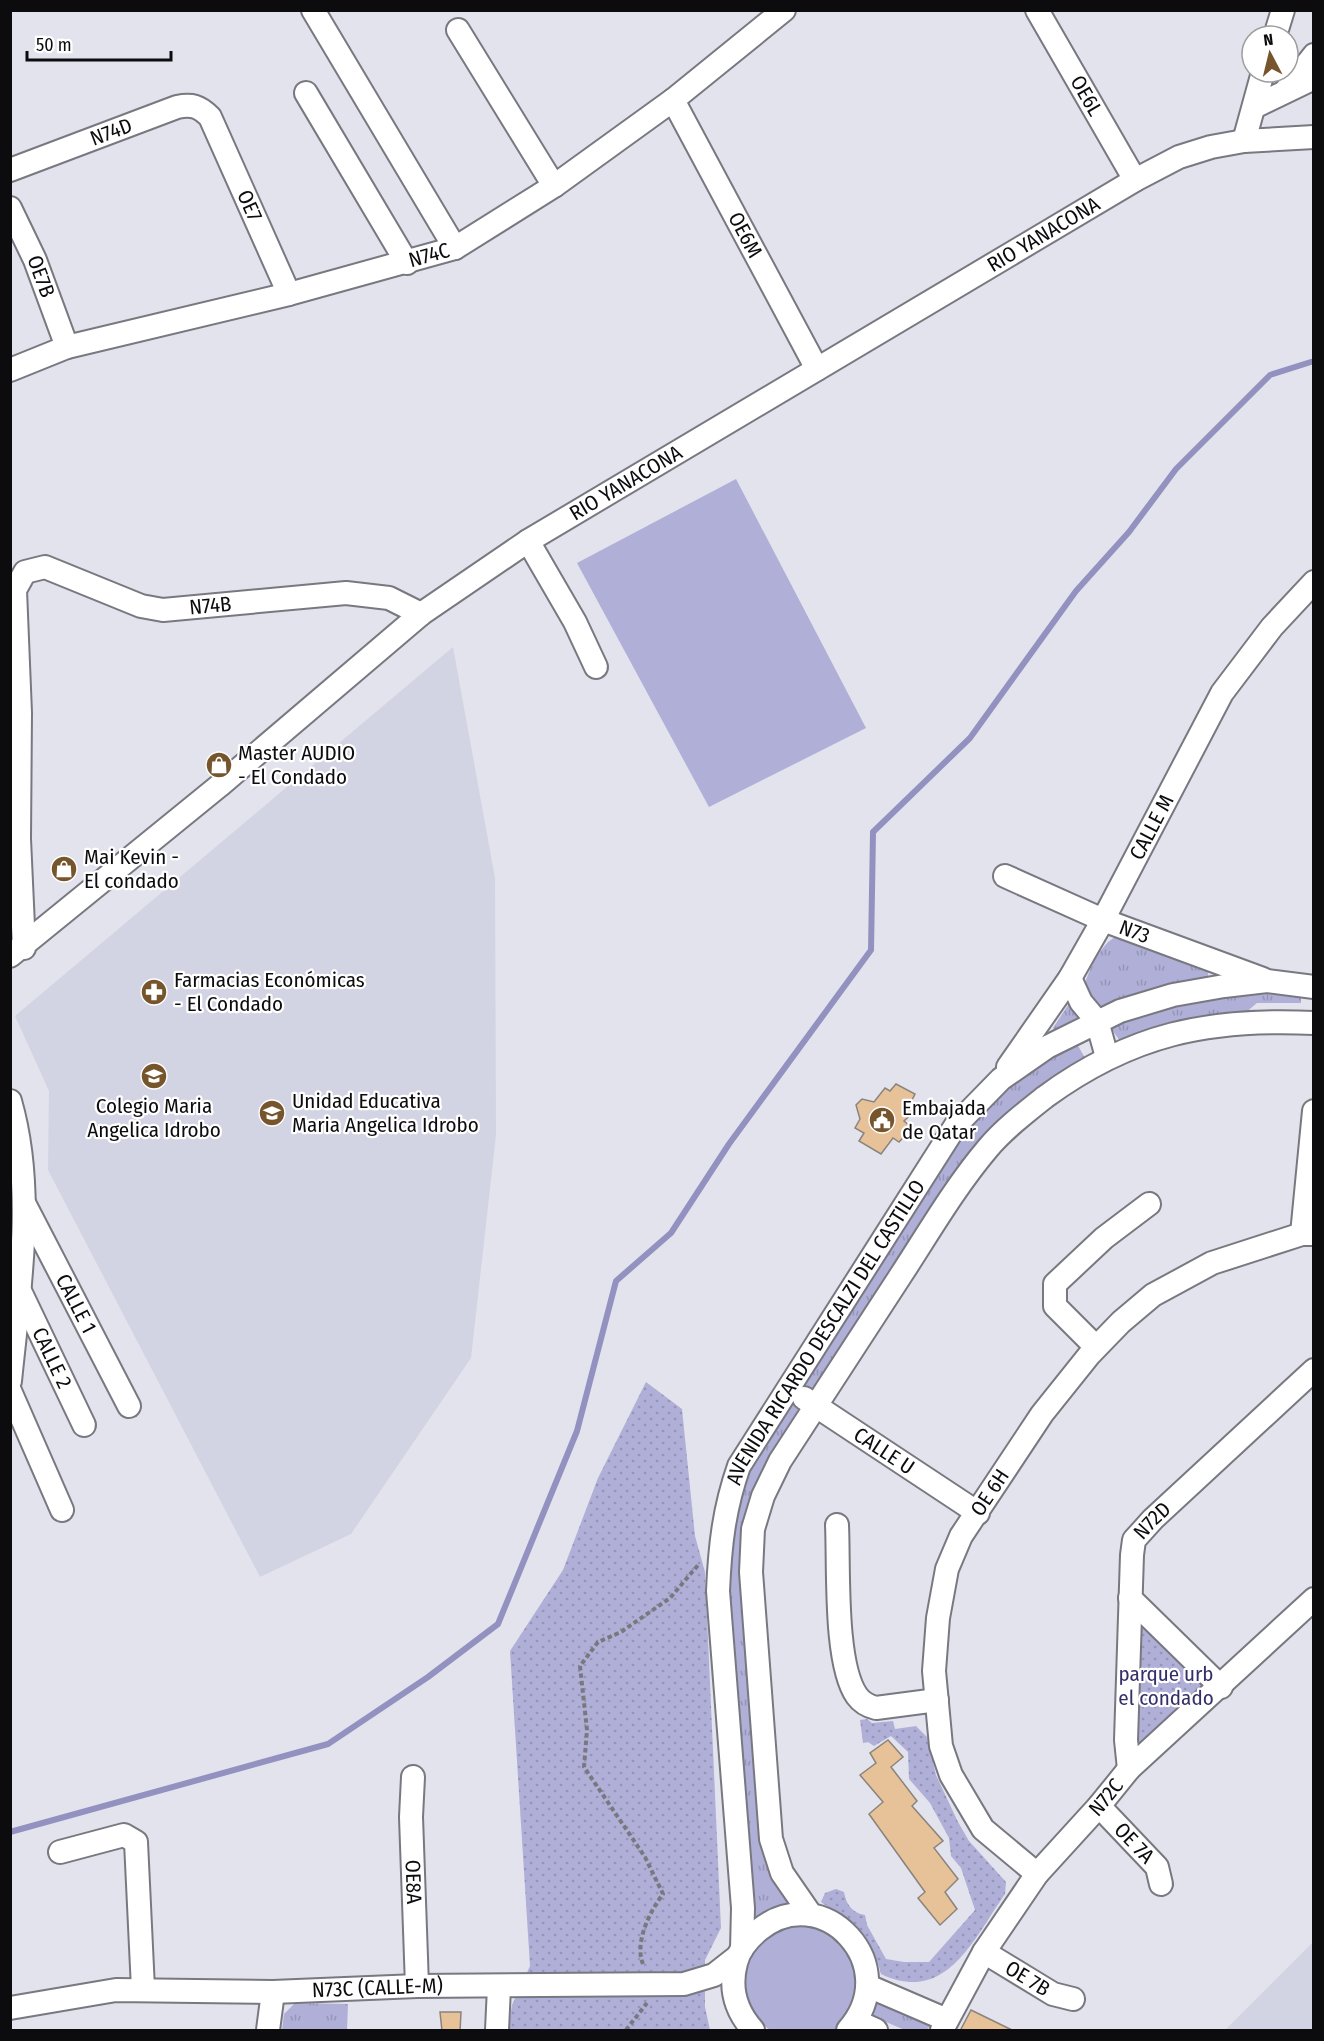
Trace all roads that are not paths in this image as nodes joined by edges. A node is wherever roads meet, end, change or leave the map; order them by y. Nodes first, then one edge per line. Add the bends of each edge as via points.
1 (313, 10) edge
2 (784, 10) edge
3 (1037, 10) edge
4 (458, 30) dead end
5 (1314, 54) edge
6 (1314, 78) edge
7 (1260, 84) edge
8 (306, 93) dead end
9 (1282, 94) junction
10 (673, 100) junction
11 (1254, 107) junction
12 (210, 117) joint
13 (1314, 137) edge
14 (1244, 141) junction
15 (10, 170) edge
16 (1135, 180) junction
17 (554, 186) junction
18 (10, 208) edge
19 (455, 248) junction
20 (407, 263) junction
21 (290, 294) junction
22 (67, 347) junction
23 (817, 369) junction
24 (10, 370) edge
25 (528, 541) junction
26 (1314, 582) edge
27 (421, 614) junction
28 (596, 667) dead end
29 (1005, 876) dead end
30 (1103, 920) junction
31 (17, 952) edge
32 (1070, 978) junction
33 (1267, 981) junction
34 (1314, 987) edge
35 (1097, 1022) junction
36 (1314, 1023) edge
37 (1107, 1057) junction
38 (1001, 1078) junction
39 (10, 1101) edge
40 (1314, 1111) edge
41 (22, 1200) junction
42 (1149, 1204) dead end
43 (1308, 1234) edge
44 (19, 1289) junction
45 (1096, 1347) junction
46 (1314, 1370) edge
47 (10, 1381) edge
48 (790, 1390) junction
49 (10, 1391) edge
50 (129, 1406) dead end
51 (816, 1406) junction
52 (84, 1425) dead end
53 (62, 1510) dead end
54 (978, 1513) junction
55 (837, 1525) dead end
56 (1130, 1598) junction
57 (1314, 1599) edge
58 (1221, 1687) junction
59 (937, 1700) junction
60 (1129, 1769) junction
61 (413, 1777) dead end
62 (1099, 1806) junction
63 (60, 1852) dead end
64 (1037, 1874) junction
65 (1161, 1884) dead end
66 (811, 1916) junction
67 (984, 1952) junction
68 (740, 1953) junction
69 (684, 1984) junction
70 (417, 1986) junction
71 (868, 1986) junction
72 (499, 1987) junction
73 (143, 1989) junction
74 (273, 1992) junction
75 (1073, 1999) dead end
76 (736, 2001) junction
77 (10, 2008) edge
78 (944, 2025) edge
79 (860, 2027) edge
80 (268, 2031) edge
81 (497, 2031) edge
82 (735, 2031) edge
83 (753, 2031) edge

1 - 19 street
2 - 10 street, N74C
3 - 16 street, OE6L
4 - 17 street
5 - 9 street
6 - 9 street
7 - 11 street
8 - 20 street
9 - 11 street
10 - 17 street, N74C
10 - 23 street, OE6M
11 - 14 street
12 - 15 street, N74D via 200,108 177,107
12 - 21 street, OE7
13 - 14 street, RIO YANACONA
14 - 16 street, RIO YANACONA via 1179,157
16 - 23 street, RIO YANACONA
17 - 19 street, N74C
18 - 22 street, OE7B via 36,260
19 - 20 street, N74C
20 - 21 street, N74C
21 - 22 street, N74C
22 - 24 street, N74C
23 - 25 street, RIO YANACONA
25 - 27 street, RIO YANACONA
25 - 28 street
26 - 30 street, CALLE M via 1272,627 1222,693
27 - 31 street, RIO YANACONA
27 - 31 street, N74B via 389,598 345,593 163,610 141,606 45,567 25,572 15,591 20,713
29 - 30 street, N73
30 - 32 street, CALLE M
30 - 33 street, N73
32 - 35 street via 1081,1002
32 - 38 street, CALLE M
33 - 34 street, AVENIDA RICARDO DESCALZI DEL CASTILLO
33 - 35 street, AVENIDA RICARDO DESCALZI DEL CASTILLO via 1173,995
35 - 37 street
35 - 38 street, AVENIDA RICARDO DESCALZI DEL CASTILLO via 1047,1047
36 - 37 street, AVENIDA RICARDO DESCALZI DEL CASTILLO via 1213,1025 1157,1038
37 - 51 street, AVENIDA RICARDO DESCALZI DEL CASTILLO via 1028,1110 989,1146
38 - 48 street, AVENIDA RICARDO DESCALZI DEL CASTILLO via 956,1125
39 - 41 street via 17,1124
40 - 43 street
41 - 44 street
41 - 50 street, CALLE 1
42 - 45 street via 1104,1238 1055,1284 1055,1306
43 - 45 street, OE 6H via 1212,1263 1153,1295
44 - 47 street
44 - 52 street, CALLE 2
45 - 54 street, OE 6H via 1042,1414
46 - 56 street, N72D via 1134,1540
48 - 51 street, CALLE U
48 - 68 street, AVENIDA RICARDO DESCALZI DEL CASTILLO via 739,1466 720,1538 718,1591 743,1908
49 - 53 street
51 - 54 street, CALLE U
51 - 66 street, AVENIDA RICARDO DESCALZI DEL CASTILLO via 780,1461 763,1496 753,1529 751,1572 771,1839 783,1873
54 - 59 street, OE 6H via 961,1536 947,1569 938,1618 934,1671
55 - 59 street via 842,1638 846,1671 856,1695 876,1708
56 - 58 street
56 - 60 street, N72D via 1126,1740
57 - 58 street, N72C
58 - 60 street, N72C
59 - 64 street, OE 6H via 941,1746 964,1799 983,1829
60 - 62 street, N72C
61 - 70 street, OE8A
62 - 64 street, N72C
62 - 65 street, OE 7A via 1157,1867
63 - 73 street via 124,1835 136,1842
64 - 67 street, N72C
66 - 68 street via 788,1916 767,1923
66 - 71 street via 830,1921 846,1932 867,1966
67 - 75 street, OE 7B via 1053,1994
67 - 78 street, N72C
68 - 69 street, N73C (CALLE-M) via 714,1975
68 - 76 street, AVENIDA RICARDO DESCALZI DEL CASTILLO via 733,1976
69 - 72 street, N73C (CALLE-M)
69 - 76 street
70 - 72 street, N73C (CALLE-M)
70 - 74 street, N73C (CALLE-M)
71 - 78 street
71 - 79 street
72 - 81 street
73 - 74 street, N73C (CALLE-M)
73 - 77 street, N73C (CALLE-M) via 82,1994
74 - 80 street
76 - 82 street, AVENIDA RICARDO DESCALZI DEL CASTILLO
76 - 83 street

